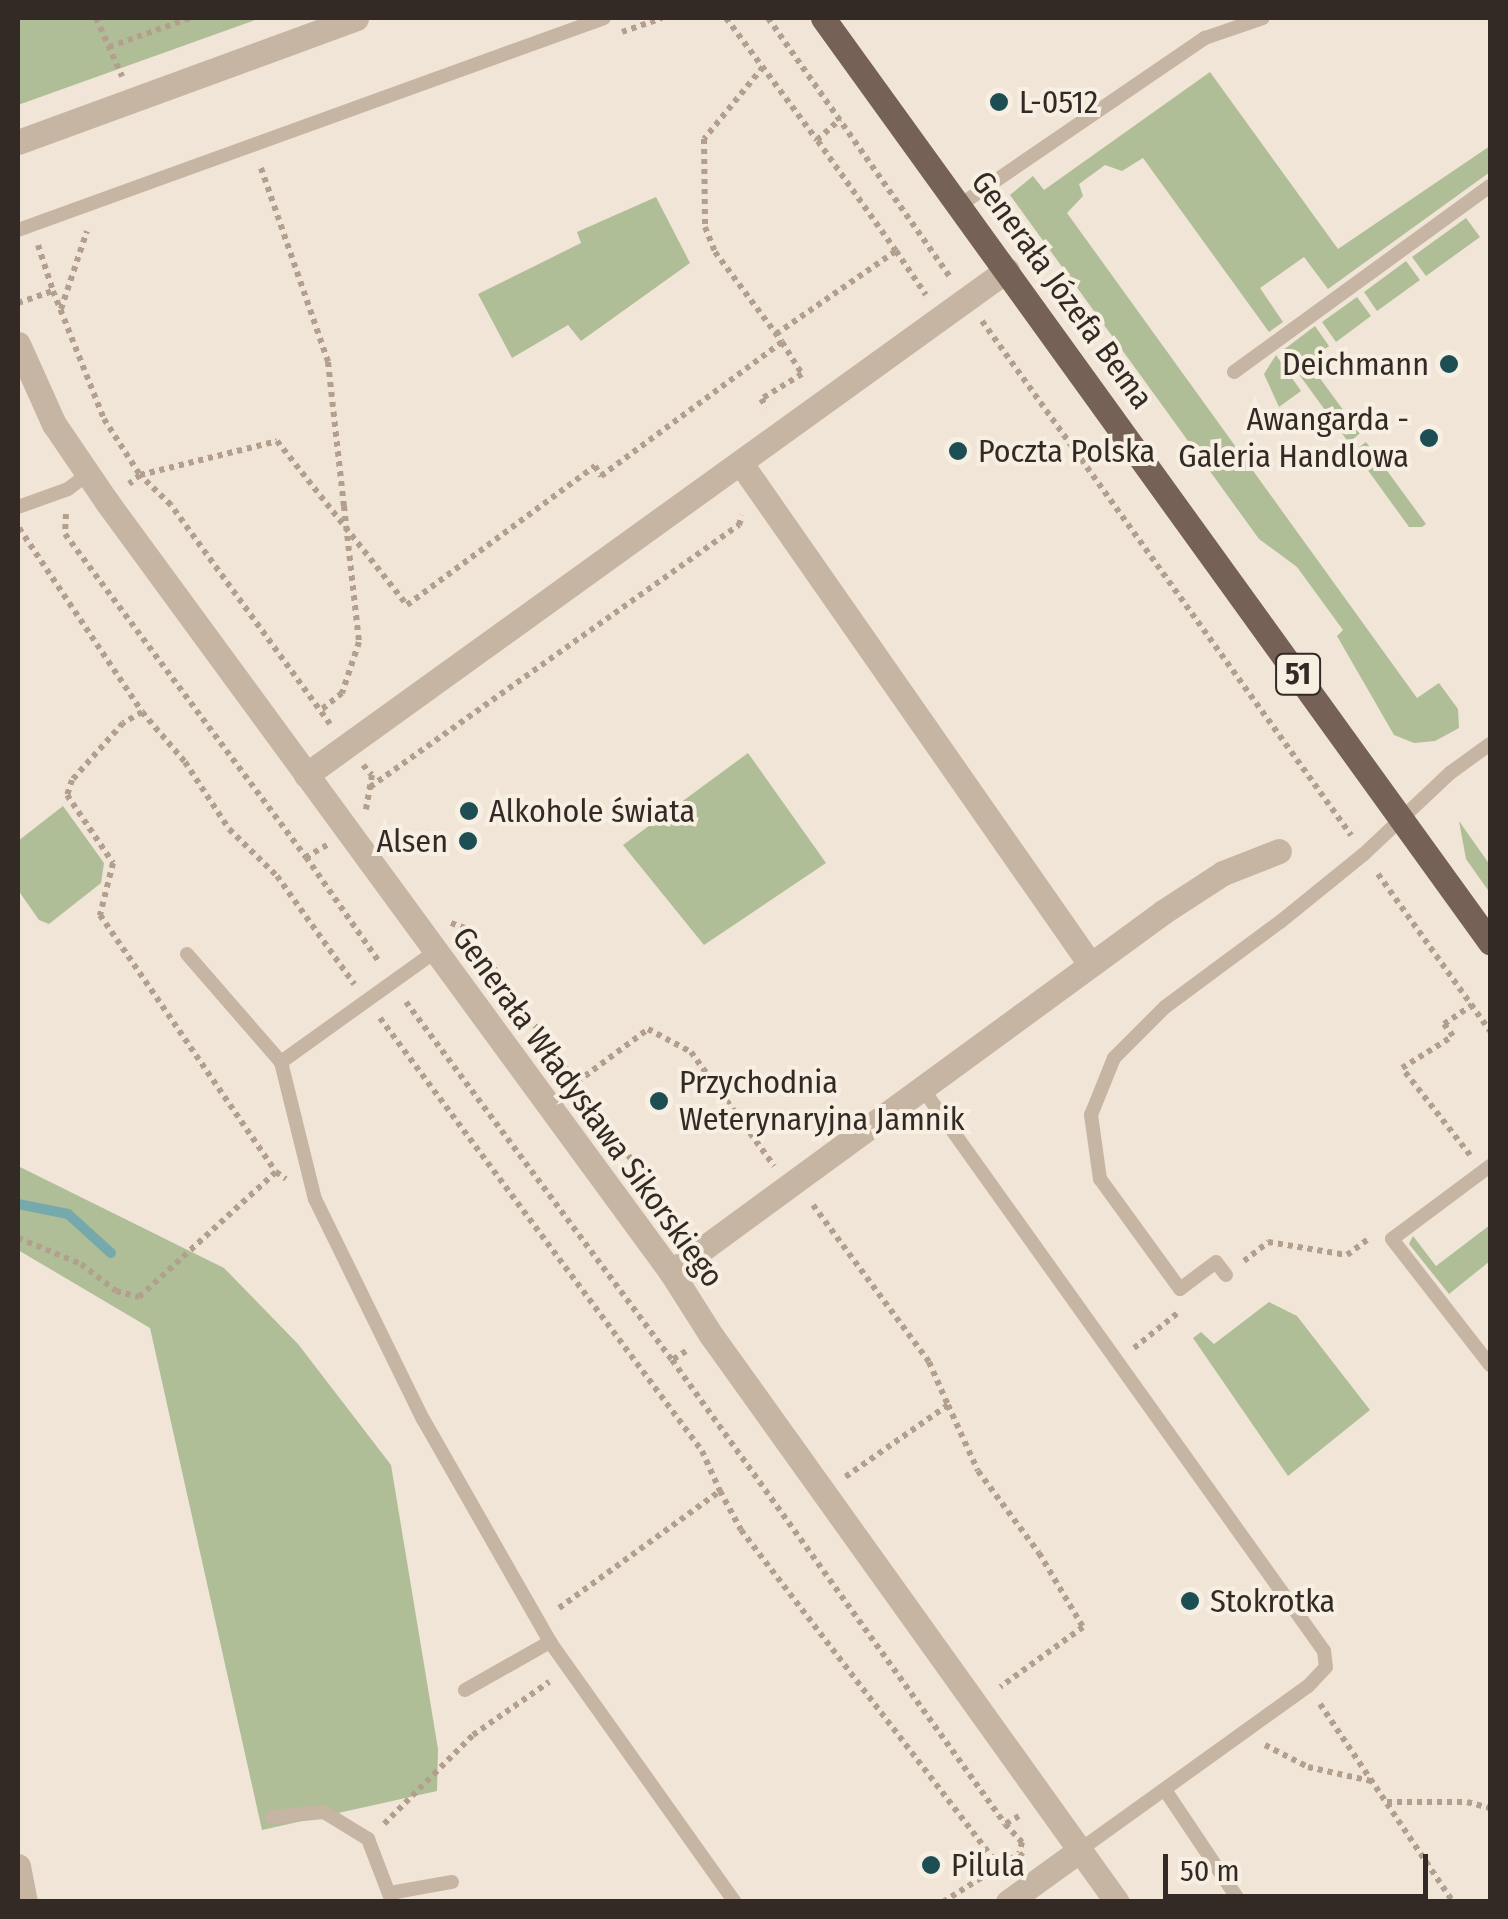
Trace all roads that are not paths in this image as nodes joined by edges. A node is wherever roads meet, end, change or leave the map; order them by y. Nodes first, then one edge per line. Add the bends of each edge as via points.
1 (356, 18) edge
2 (604, 18) edge
3 (823, 18) edge
4 (1226, 18) edge
5 (1263, 18) edge
6 (1205, 38) junction
7 (18, 142) edge
8 (1490, 186) edge
9 (960, 204) junction
10 (18, 230) edge
11 (1007, 270) junction
12 (18, 344) edge
13 (1234, 372) dead end
14 (26, 386) edge
15 (742, 465) junction
16 (88, 474) junction
17 (18, 507) edge
18 (1490, 744) edge
19 (306, 775) junction
20 (1402, 818) junction
21 (1279, 851) dead end
22 (1490, 942) edge
23 (436, 950) junction
24 (187, 954) dead end
25 (1090, 964) junction
26 (281, 1062) junction
27 (922, 1088) junction
28 (1490, 1166) edge
29 (671, 1272) junction
30 (1226, 1275) road end
31 (1490, 1365) edge
32 (550, 1642) junction
33 (465, 1690) dead end
34 (1165, 1790) junction
35 (272, 1817) dead end
36 (1080, 1850) junction
37 (18, 1866) edge
38 (452, 1882) dead end
39 (391, 1897) edge
40 (25, 1902) edge
41 (735, 1902) edge
42 (1008, 1902) edge
43 (1117, 1902) edge
44 (1240, 1902) edge

1 - 7 street
2 - 10 lane
3 - 9 main road, Generała Józefa Bema / 51
4 - 6 lane
5 - 6 lane
6 - 9 lane
8 - 13 lane
9 - 11 main road, Generała Józefa Bema / 51
11 - 15 street via 960,291
11 - 20 main road, Generała Józefa Bema / 51
12 - 14 street, Generała Władysława Sikorskiego
14 - 16 street, Generała Władysława Sikorskiego
15 - 19 street
15 - 25 street
16 - 17 lane via 68,490
16 - 19 street, Generała Władysława Sikorskiego
18 - 20 lane
19 - 23 street, Generała Władysława Sikorskiego
20 - 22 main road, Generała Józefa Bema / 51
20 - 30 lane via 1164,1007 1114,1058 1091,1115 1100,1180 1180,1289 1216,1262
21 - 25 street via 1223,873
23 - 26 lane
23 - 29 street, Generała Władysława Sikorskiego
24 - 26 lane
25 - 27 street
26 - 32 lane via 316,1199 422,1419
27 - 29 street
27 - 34 lane via 1324,1651 1326,1668 1308,1686
28 - 31 lane via 1392,1240
29 - 36 street, Generała Władysława Sikorskiego
32 - 33 lane
32 - 41 lane
34 - 36 lane
34 - 44 lane
35 - 39 lane via 324,1812 368,1838
36 - 42 street
36 - 43 street, Generała Władysława Sikorskiego
37 - 40 street
38 - 39 lane

